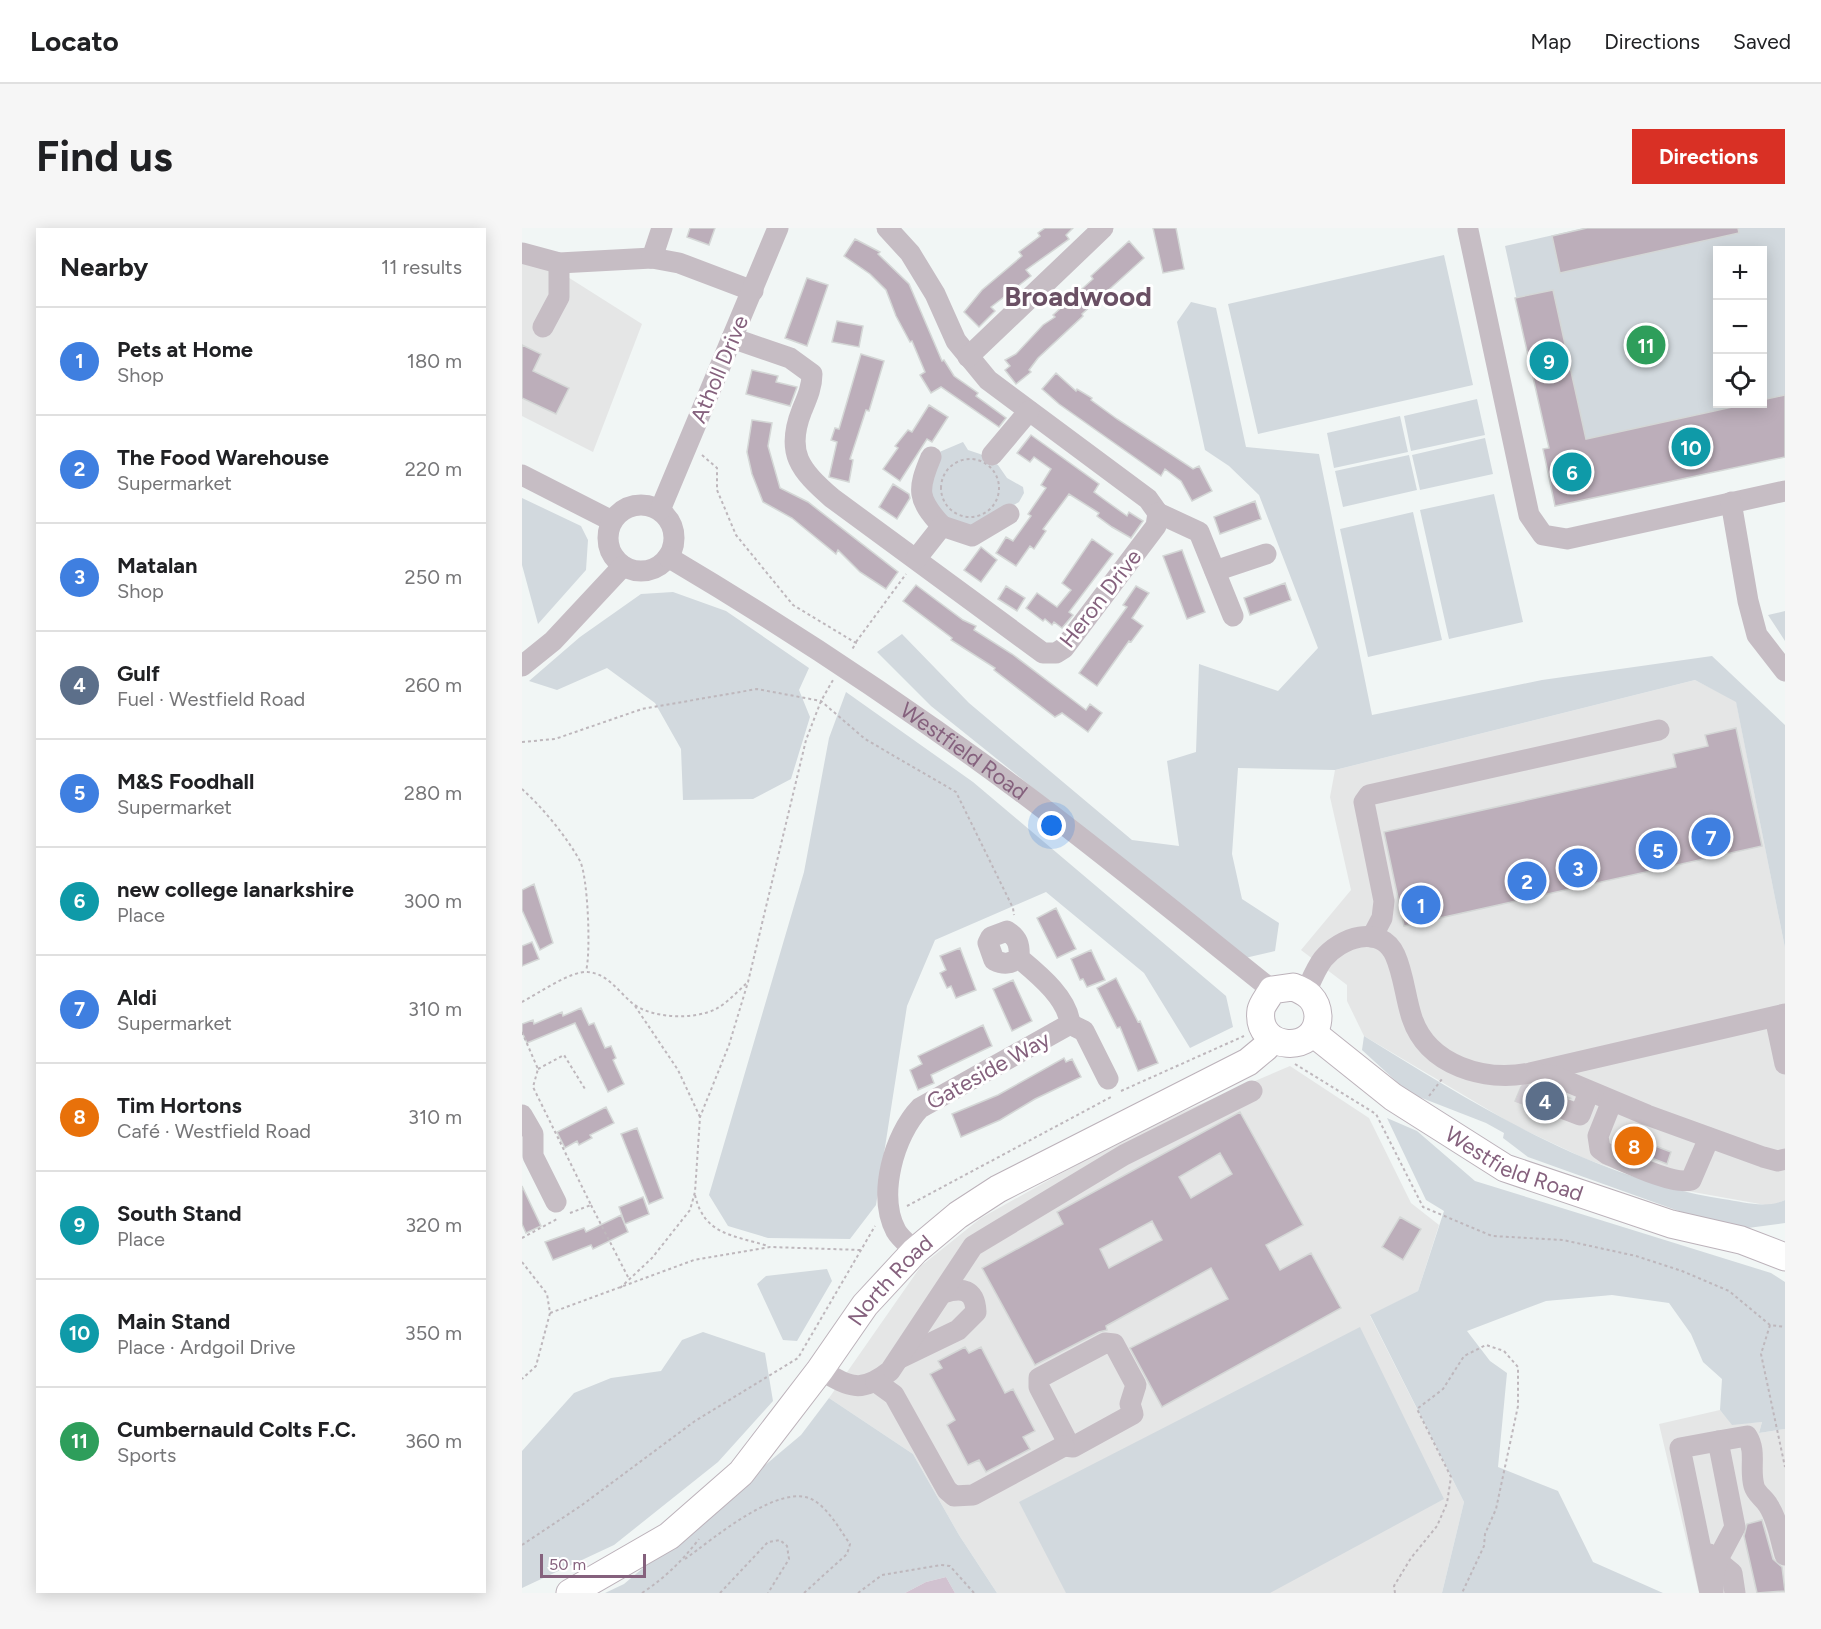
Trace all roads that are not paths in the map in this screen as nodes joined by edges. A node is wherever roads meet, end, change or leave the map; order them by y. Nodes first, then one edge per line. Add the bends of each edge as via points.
1 (662, 228) edge
2 (778, 228) edge
3 (887, 228) edge
4 (1102, 228) edge
5 (1468, 229) edge
6 (522, 253) edge
7 (652, 258) junction
8 (559, 264) junction
9 (753, 291) junction
10 (543, 327) dead end
11 (732, 338) junction
12 (968, 357) junction
13 (1029, 411) junction
14 (992, 455) dead end
15 (931, 457) dead end
16 (522, 475) edge
17 (1785, 491) edge
18 (1731, 502) junction
19 (660, 510) junction
20 (1158, 513) junction
21 (1009, 514) dead end
22 (612, 521) junction
23 (942, 526) junction
24 (1266, 554) dead end
25 (668, 557) junction
26 (916, 559) junction
27 (623, 566) junction
28 (1215, 571) junction
29 (1233, 616) dead end
30 (522, 666) edge
31 (1785, 670) edge
32 (1659, 730) dead end
33 (1372, 937) junction
34 (1019, 958) junction
35 (1272, 990) junction
36 (1306, 992) junction
37 (1780, 1016) edge
38 (1070, 1024) junction
39 (1313, 1033) junction
40 (1268, 1043) junction
41 (1785, 1064) edge
42 (1530, 1073) junction
43 (1496, 1075) junction
44 (1118, 1083) road end
45 (1251, 1090) dead end
46 (1519, 1092) tunnel mouth
47 (1589, 1092) junction
48 (1612, 1101) junction
49 (1567, 1110) dead end
50 (522, 1115) edge
51 (1709, 1138) junction
52 (527, 1146) edge
53 (1785, 1159) edge
54 (556, 1202) dead end
55 (1785, 1238) edge
56 (1742, 1240) junction
57 (915, 1251) junction
58 (1785, 1257) edge
59 (943, 1293) junction
60 (898, 1359) junction
61 (820, 1370) junction
62 (876, 1382) junction
63 (1718, 1440) junction
64 (1064, 1446) junction
65 (1710, 1555) junction
66 (1785, 1555) edge
67 (570, 1593) edge
68 (1712, 1593) edge
69 (1735, 1593) edge

1 - 7 street
2 - 9 street, Atholl Drive
3 - 12 street via 910,253
4 - 12 street
5 - 18 street via 1529,515 1543,535 1567,539
6 - 8 street
7 - 8 street
7 - 9 street via 679,263
8 - 10 street via 559,297
9 - 11 street, Atholl Drive
11 - 19 street, Atholl Drive
11 - 26 street, Heron Drive via 790,358 812,374 812,384 795,428 795,454 806,474
12 - 13 street via 988,380
13 - 14 street
13 - 20 street via 1149,499
15 - 23 street via 920,482 921,496 927,510
16 - 22 street
17 - 18 street
18 - 31 street via 1757,635
19 - 22 street via 642,505 627,507
19 - 25 street via 673,527 674,541
20 - 26 street, Heron Drive via 1156,526 1064,648 1056,653 1043,653
20 - 28 street via 1199,532
21 - 23 street via 972,536
22 - 27 street via 607,539 615,560
23 - 26 street
24 - 28 street
25 - 27 street via 646,571
25 - 35 street, Westfield Road via 796,635 1017,789
27 - 30 street via 553,640
28 - 29 street
32 - 33 street via 1369,795 1364,802 1384,901 1382,918
33 - 36 street via 1337,944 1322,960
33 - 43 street via 1386,943 1395,954 1412,1020 1429,1044 1452,1065
34 - 34 street via 1001,964 994,960 988,943 991,937 1007,931 1015,936
34 - 38 street, Gateside Way via 1045,980 1064,1007
35 - 36 main road via 1293,987
35 - 40 main road via 1261,1009
36 - 39 main road via 1317,1009 1318,1023
37 - 41 street
37 - 42 street
38 - 44 street, Gateside Way via 1084,1031
38 - 57 street, Gateside Way via 920,1108 909,1120 894,1159 890,1215 897,1233
39 - 40 main road via 1301,1043
39 - 56 main road, Westfield Road via 1393,1097 1505,1168 1671,1224
40 - 57 main road, North Road via 1248,1062 998,1190 958,1215
42 - 43 street
42 - 47 street via 1554,1076
43 - 46 street
45 - 59 street via 1124,1155 973,1246
47 - 48 street
47 - 49 street via 1580,1115
48 - 51 street
48 - 51 street via 1598,1136 1600,1149 1607,1155 1685,1182 1691,1180
50 - 52 street via 532,1134
51 - 53 street via 1763,1157
52 - 54 street
55 - 56 main road, Westfield Road
56 - 58 main road, Westfield Road
57 - 61 main road, North Road via 865,1305
59 - 60 street
59 - 60 street via 958,1288 968,1291 975,1300 976,1312 958,1330
60 - 62 street
61 - 62 street via 848,1386
61 - 67 main road, North Road via 741,1473 669,1536
62 - 64 street via 894,1395 954,1496 973,1495
63 - 65 street via 1735,1527
63 - 65 street via 1680,1448
63 - 66 street via 1747,1436 1754,1446 1754,1490 1768,1504
64 - 64 street via 1066,1439 1039,1387 1039,1378 1105,1343 1114,1344 1136,1384 1130,1404 1133,1414 1073,1447
65 - 68 street
65 - 69 street via 1732,1573

